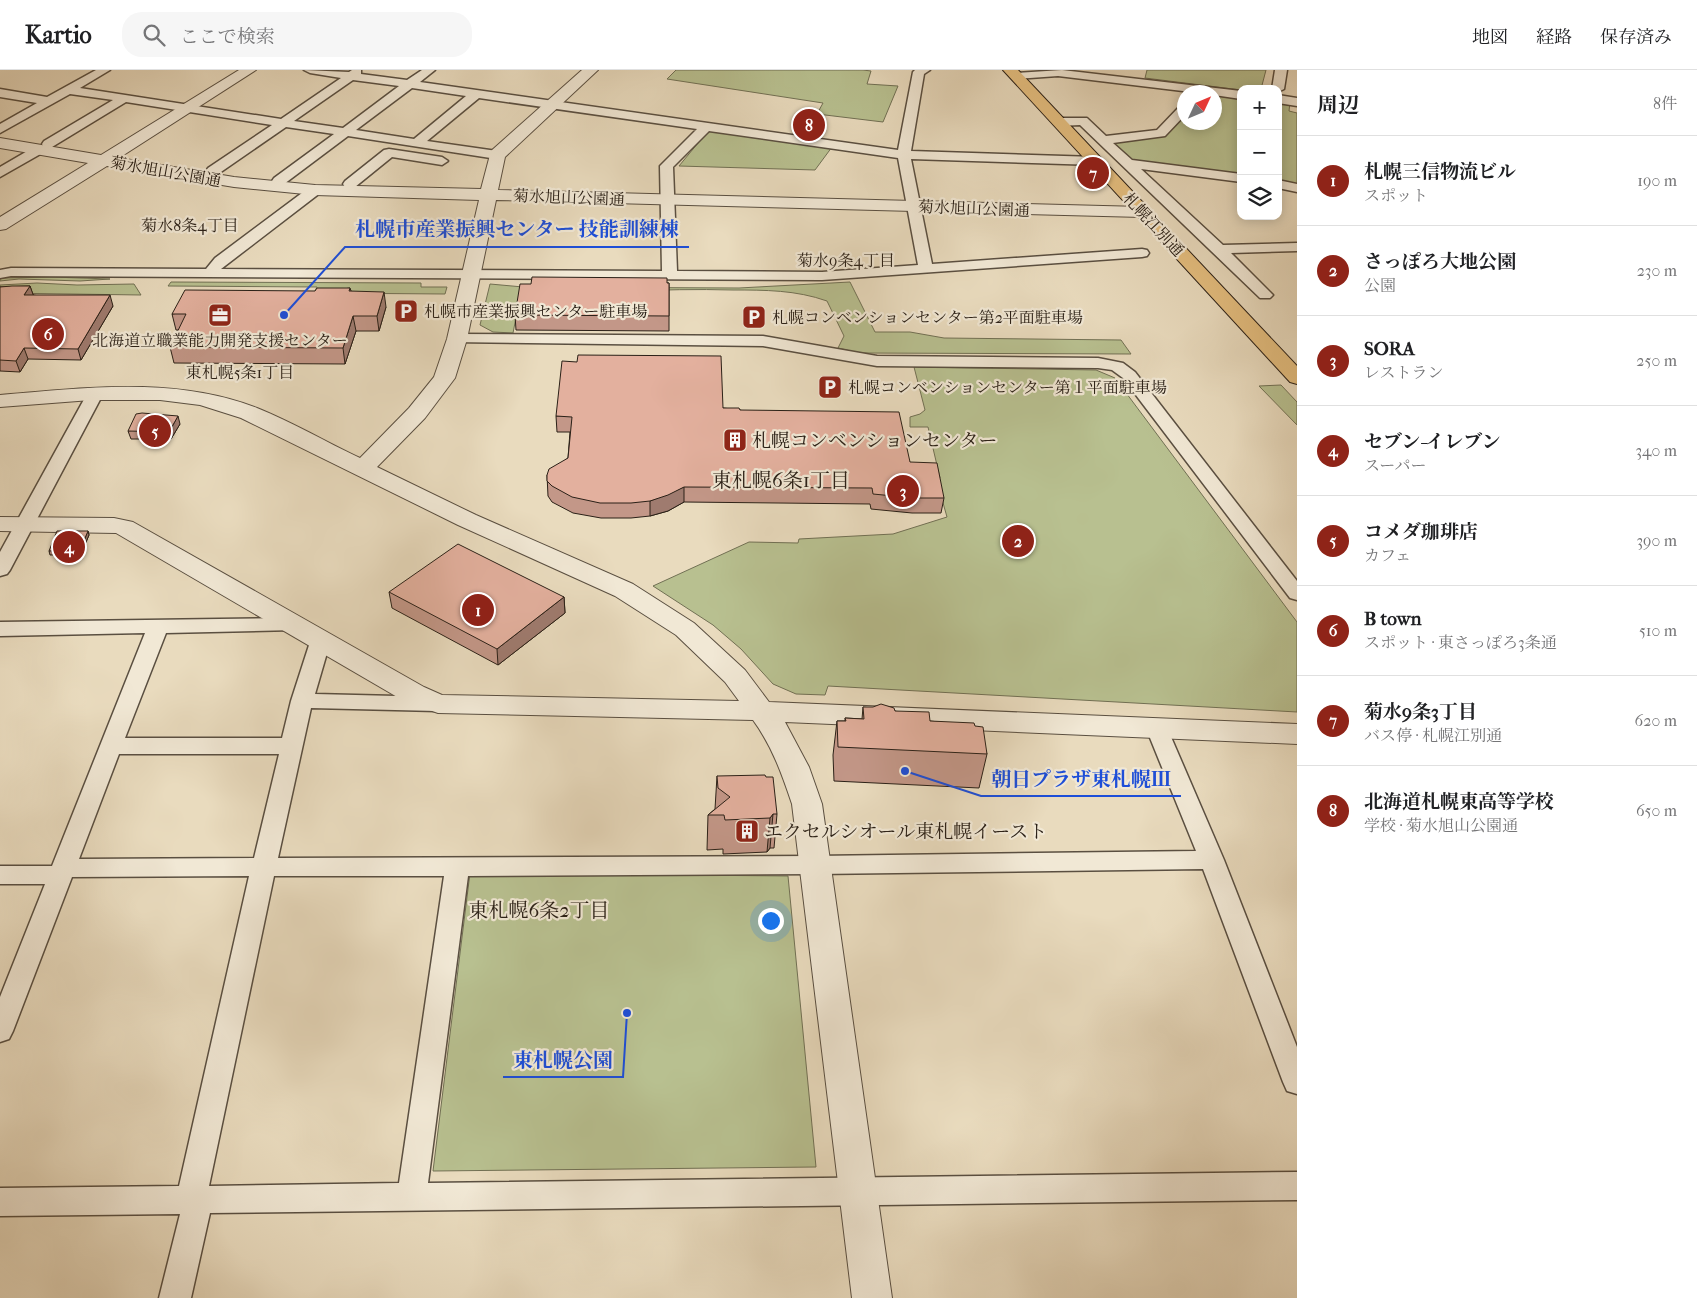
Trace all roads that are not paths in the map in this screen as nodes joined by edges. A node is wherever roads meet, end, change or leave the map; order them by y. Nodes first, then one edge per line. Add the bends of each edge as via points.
1 (104, 70) edge
2 (249, 70) edge
3 (310, 70) edge
4 (429, 70) edge
5 (591, 70) edge
6 (924, 70) edge
7 (1281, 70) edge
8 (355, 73) edge
9 (1013, 73) edge
10 (410, 84) junction
11 (1279, 85) edge
12 (1177, 88) edge
13 (68, 90) junction
14 (0, 93) edge
15 (1222, 93) edge
16 (476, 94) junction
17 (1237, 95) edge
18 (125, 98) junction
19 (1282, 100) edge
20 (49, 101) junction
21 (1297, 102) edge
22 (552, 105) junction
23 (190, 107) junction
24 (1177, 116) edge
25 (285, 121) junction
26 (1059, 122) junction
27 (706, 127) junction
28 (0, 129) edge
29 (346, 131) junction
30 (0, 136) edge
31 (1104, 140) junction
32 (418, 142) junction
33 (0, 143) edge
34 (44, 147) junction
35 (904, 155) junction
36 (108, 158) junction
37 (1096, 161) junction
38 (456, 163) dead end
39 (1127, 163) junction
40 (492, 164) junction
41 (213, 171) junction
42 (0, 173) edge
43 (1237, 177) edge
44 (279, 181) junction
45 (350, 184) junction
46 (1282, 185) edge
47 (1297, 188) edge
48 (315, 190) junction
49 (489, 191) junction
50 (667, 196) junction
51 (914, 203) junction
52 (1139, 209) junction
53 (0, 225) edge
54 (1297, 247) edge
55 (1219, 248) junction
56 (1142, 253) dead end
57 (926, 269) junction
58 (210, 273) junction
59 (0, 274) edge
60 (471, 275) junction
61 (670, 276) junction
62 (1265, 295) dead end
63 (457, 339) junction
64 (1297, 378) edge
65 (95, 394) junction
66 (0, 401) edge
67 (362, 469) junction
68 (13, 524) edge
69 (0, 570) edge
70 (1297, 594) edge
71 (295, 624) junction
72 (158, 626) junction
73 (0, 629) edge
74 (321, 639) junction
75 (302, 701) junction
76 (438, 704) junction
77 (762, 711) junction
78 (1157, 728) junction
79 (1297, 734) edge
80 (110, 746) junction
81 (292, 746) junction
82 (1212, 860) junction
83 (816, 865) junction
84 (457, 867) junction
85 (263, 869) junction
86 (61, 872) junction
87 (0, 875) edge
88 (0, 1032) edge
89 (1297, 1082) edge
90 (1297, 1186) edge
91 (858, 1192) junction
92 (412, 1196) junction
93 (194, 1200) junction
94 (0, 1202) edge
95 (174, 1298) edge
96 (872, 1298) edge

1 - 13 street
2 - 23 street
3 - 8 street
4 - 10 street
5 - 22 street
6 - 35 street via 919,72
7 - 11 street
8 - 10 street
8 - 25 street
9 - 12 street via 1058,73
9 - 26 highway, 札幌江別通
10 - 16 street
10 - 29 street
13 - 18 street
13 - 20 street
14 - 20 street
15 - 17 street
16 - 22 street
16 - 32 street
18 - 23 street
18 - 34 street
19 - 21 street
20 - 28 street
22 - 27 street
22 - 40 street
23 - 25 street
23 - 36 street
24 - 31 street via 1161,133
25 - 29 street
25 - 41 street
26 - 31 street via 1083,122
26 - 37 highway, 札幌江別通
27 - 35 street
27 - 50 street via 666,166
29 - 32 street
29 - 44 street
30 - 34 street, 菊水旭山公園通
31 - 39 street
32 - 40 street
33 - 34 street, 菊水旭山公園通
34 - 36 street, 菊水旭山公園通
34 - 42 street
35 - 37 street
35 - 51 street
36 - 41 street, 菊水旭山公園通
36 - 48 street, 菊水旭山公園通 via 234,182
36 - 53 street
37 - 52 highway, 札幌江別通
38 - 45 street via 389,153
39 - 43 street
39 - 55 street
40 - 49 street
41 - 44 street, 菊水旭山公園通
44 - 45 street, 菊水旭山公園通
45 - 49 street, 菊水旭山公園通
46 - 47 street
48 - 49 street, 菊水旭山公園通
48 - 58 street via 220,261
49 - 50 street, 菊水旭山公園通
49 - 60 street
50 - 51 street, 菊水旭山公園通
50 - 61 street
51 - 52 street, 菊水旭山公園通
51 - 57 street
52 - 64 highway, 札幌江別通
54 - 55 street
55 - 62 street
56 - 57 street
57 - 61 street via 822,276
58 - 59 street
58 - 60 street
60 - 61 street
60 - 63 street
63 - 67 street via 444,378 432,396
63 - 70 street via 763,341 877,361 1098,362 1117,366 1129,375
65 - 66 street
65 - 67 street via 135,392 184,396 228,406 249,413
65 - 68 street
67 - 77 street via 467,520 591,574 655,608 712,652
68 - 69 street
68 - 71 street via 114,525 124,528
71 - 72 street
71 - 74 street
72 - 73 street
72 - 80 street
74 - 75 street
74 - 76 street via 414,694
75 - 76 street
75 - 81 street
76 - 77 street
77 - 78 street
77 - 83 street via 778,733 807,804
78 - 79 street
78 - 82 street
80 - 81 street
80 - 86 street
81 - 85 street
82 - 83 street
82 - 89 street
83 - 84 street
83 - 91 street
84 - 85 street
84 - 92 street
85 - 86 street
85 - 93 street
86 - 87 street
86 - 88 street
90 - 91 street
91 - 92 street
91 - 96 street
92 - 93 street
93 - 94 street
93 - 95 street

